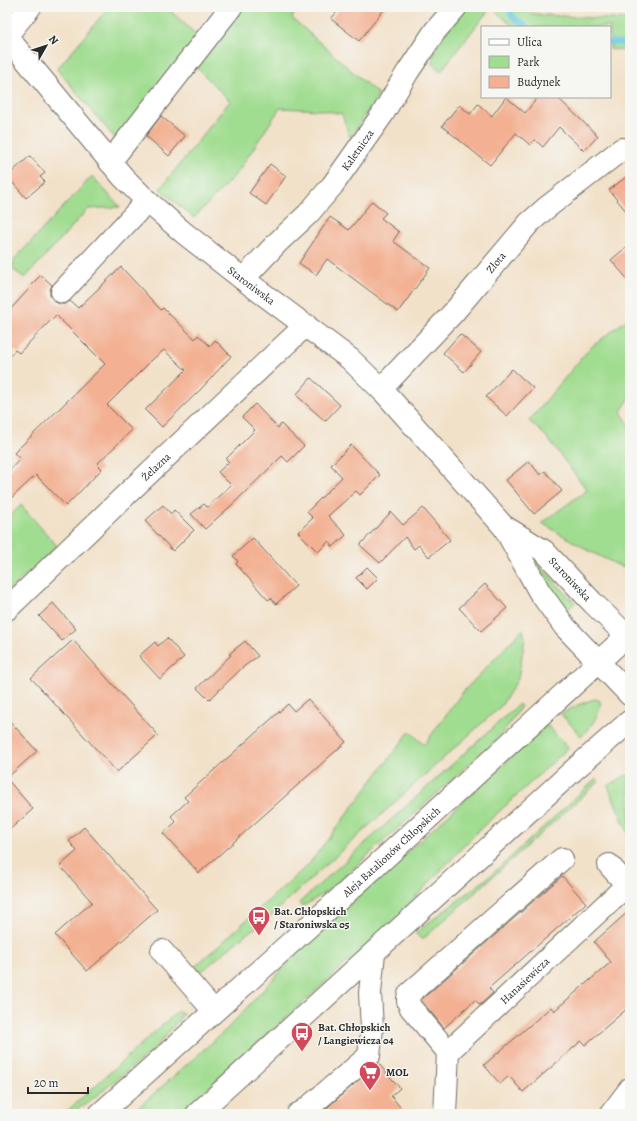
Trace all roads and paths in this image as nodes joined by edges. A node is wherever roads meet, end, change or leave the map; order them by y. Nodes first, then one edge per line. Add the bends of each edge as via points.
1 (30, 7) edge
2 (231, 7) edge
3 (456, 7) edge
4 (7, 36) edge
5 (622, 149) dead end
6 (110, 162) junction
7 (147, 201) junction
8 (244, 279) junction
9 (62, 292) dead end
10 (306, 325) junction
11 (382, 389) junction
12 (504, 527) junction
13 (7, 609) edge
14 (629, 636) edge
15 (598, 663) junction
16 (630, 695) edge
17 (630, 721) edge
18 (562, 859) dead end
19 (610, 865) dead end
20 (162, 951) dead end
21 (374, 953) junction
22 (214, 1011) junction
23 (448, 1052) junction
24 (630, 1089) edge
25 (100, 1114) edge
26 (197, 1114) edge
27 (298, 1114) edge
28 (445, 1114) edge
29 (611, 1114) edge

1 - 4 street
2 - 6 street
3 - 8 street, Kaletnicza via 435,31 382,115 332,186
4 - 6 street, Staroniwska
5 - 11 street, Złota via 529,223 453,313
6 - 7 street, Staroniwska
7 - 8 street, Staroniwska
7 - 9 street
8 - 10 street, Staroniwska
10 - 11 street, Staroniwska via 350,359
10 - 13 street, Żelazna
11 - 12 street, Staroniwska
12 - 14 street, Staroniwska via 544,551 593,603
12 - 15 street, Staroniwska via 539,591 565,627
14 - 15 street, Aleja Batalionów Chłopskich
15 - 16 street, Staroniwska
15 - 22 street, Aleja Batalionów Chłopskich
17 - 21 street
18 - 23 street via 409,994 408,1004
19 - 23 street, Hanasiewicza via 627,885
20 - 22 street
21 - 26 street
21 - 27 street via 370,993 372,1028 368,1056
22 - 25 street, Aleja Batalionów Chłopskich
23 - 28 street
24 - 29 street

